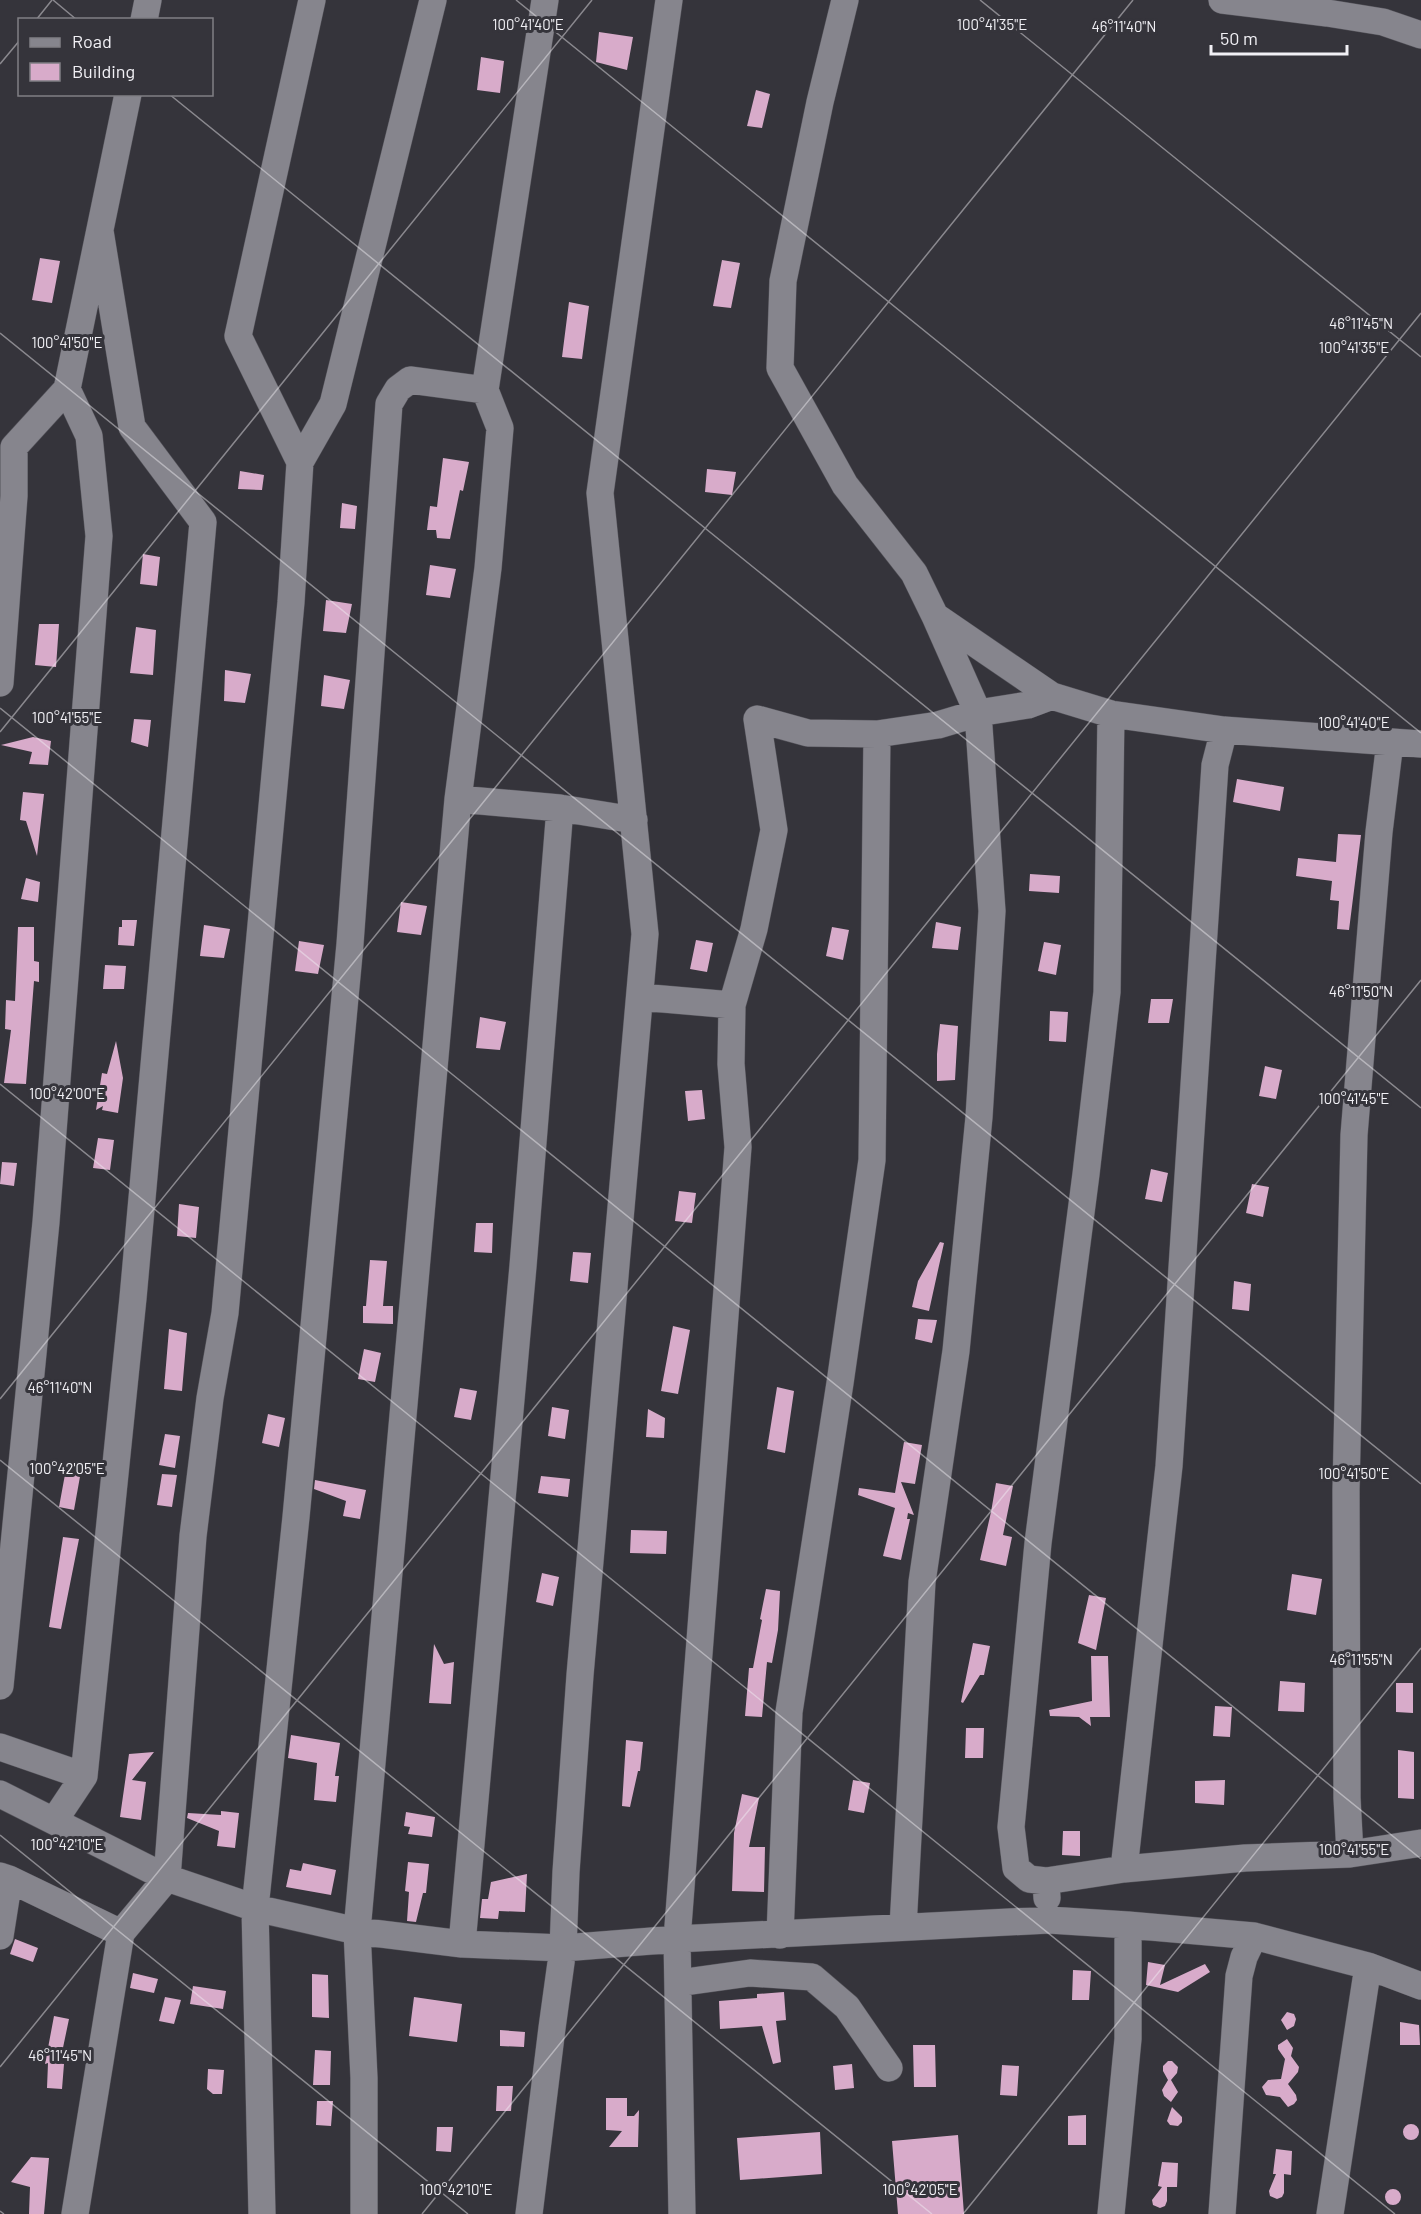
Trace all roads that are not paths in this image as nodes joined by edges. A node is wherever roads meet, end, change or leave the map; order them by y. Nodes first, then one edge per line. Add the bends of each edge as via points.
1 (148, 0) edge
2 (312, 0) edge
3 (433, 0) edge
4 (544, 0) edge
5 (669, 0) edge
6 (845, 0) edge
7 (1222, 0) edge
8 (144, 18) edge
9 (1421, 35) edge
10 (128, 96) edge
11 (100, 231) junction
12 (67, 389) junction
13 (485, 390) junction
14 (300, 462) junction
15 (935, 616) junction
16 (0, 683) edge
17 (1052, 696) junction
18 (978, 713) junction
19 (1112, 714) junction
20 (1224, 730) junction
21 (877, 734) junction
22 (1390, 742) junction
23 (1421, 744) edge
24 (458, 799) junction
25 (560, 808) junction
26 (634, 820) junction
27 (640, 997) junction
28 (732, 1005) junction
29 (0, 1686) edge
30 (0, 1747) edge
31 (84, 1776) junction
32 (0, 1794) edge
33 (54, 1821) junction
34 (1421, 1843) edge
35 (1350, 1854) junction
36 (1124, 1869) junction
37 (4, 1878) edge
38 (166, 1878) junction
39 (1046, 1881) junction
40 (255, 1908) junction
41 (1049, 1920) junction
42 (1128, 1925) junction
43 (903, 1927) junction
44 (357, 1930) junction
45 (121, 1934) junction
46 (780, 1935) junction
47 (0, 1936) edge
48 (1254, 1936) junction
49 (677, 1939) junction
50 (462, 1944) junction
51 (563, 1948) junction
52 (1368, 1966) junction
53 (678, 1983) junction
54 (1421, 1986) edge
55 (889, 2068) dead end
56 (75, 2214) edge
57 (262, 2214) edge
58 (364, 2214) edge
59 (529, 2214) edge
60 (682, 2214) edge
61 (1111, 2214) edge
62 (1222, 2214) edge
63 (1330, 2214) edge

1 - 8 street
2 - 14 street via 238,336
3 - 14 street via 333,404
4 - 13 street
5 - 26 street via 600,493
6 - 15 street via 783,281 780,368 844,485 914,573
7 - 9 street via 1327,12 1383,22
10 - 11 street
11 - 12 street
11 - 31 street via 132,427 203,522 133,1298
12 - 16 street via 14,447
12 - 29 street via 88,436 99,536 46,1222
13 - 24 street via 500,428 488,568
13 - 40 street via 410,380 398,389 389,404 350,944
14 - 38 street via 291,602 226,1301 193,1536
15 - 17 street
15 - 18 street
17 - 18 street via 1028,705
17 - 19 street
18 - 21 street via 938,725
18 - 43 street via 992,911 990,945 979,1117 956,1352 922,1582
19 - 20 street
19 - 39 street via 1107,992 1038,1543 1011,1827 1016,1868 1029,1879
20 - 22 street
20 - 36 street via 1215,765 1169,1466
21 - 28 street via 808,734 757,719 774,830 754,929
21 - 46 street via 872,1160 789,1712
22 - 23 street
22 - 35 street via 1354,1135 1346,1490
24 - 25 street
24 - 44 street
25 - 26 street
25 - 50 street
26 - 27 street via 645,934
27 - 28 street
27 - 51 street via 580,1675
28 - 49 street via 731,1064 738,1147
30 - 31 street
31 - 33 street
32 - 33 street
33 - 38 street
34 - 35 street
35 - 36 street
36 - 39 street
37 - 45 street
37 - 47 street
38 - 40 street
38 - 45 street
39 - 41 street
40 - 44 street
40 - 57 street
41 - 42 street
41 - 43 street
42 - 48 street
42 - 61 street via 1128,2039
43 - 46 street
44 - 50 street
44 - 58 street via 364,2078
45 - 56 street
46 - 49 street
48 - 52 street
48 - 62 street via 1239,1976
49 - 51 street
49 - 53 street
50 - 51 street
51 - 59 street
52 - 54 street
52 - 63 street
53 - 55 street via 750,1973 812,1977 847,2007
53 - 60 street

